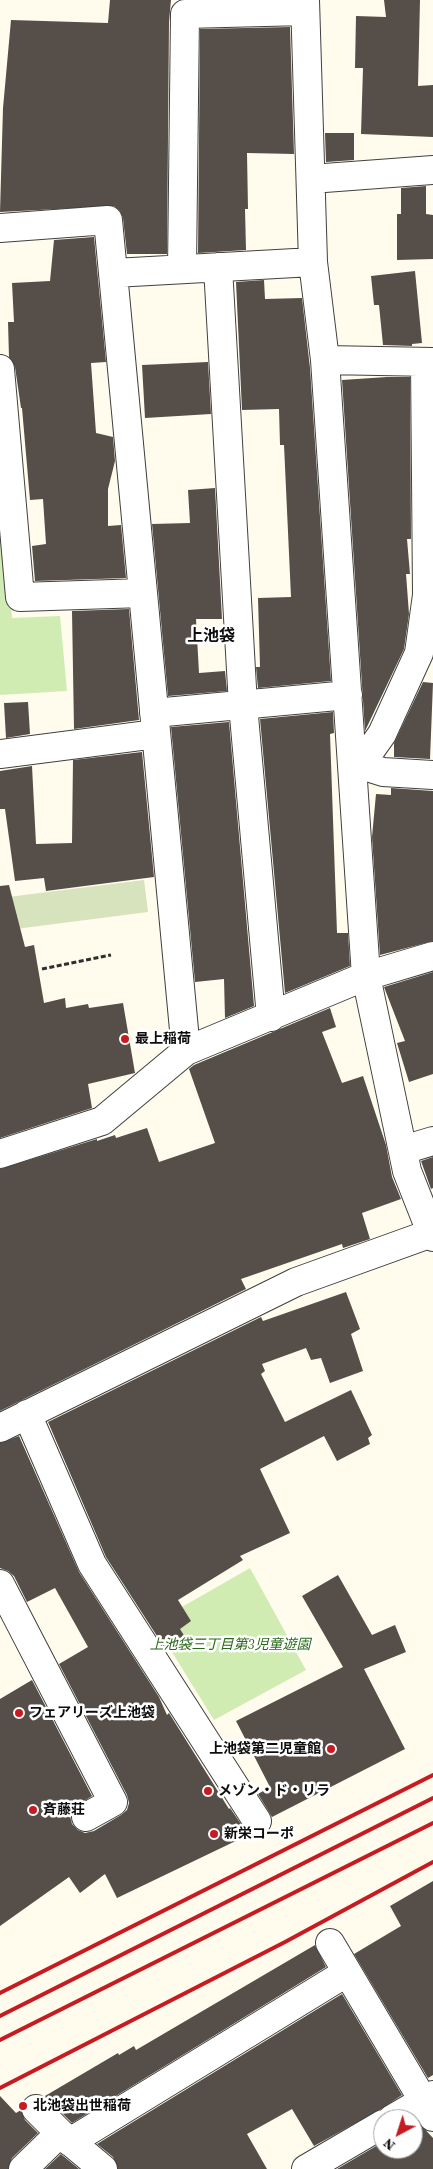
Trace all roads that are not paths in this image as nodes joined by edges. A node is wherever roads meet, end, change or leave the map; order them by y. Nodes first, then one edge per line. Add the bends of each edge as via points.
1 (305, 5) edge
2 (433, 170) edge
3 (311, 180) junction
4 (0, 228) edge
5 (313, 262) junction
6 (218, 267) junction
7 (182, 269) junction
8 (114, 273) junction
9 (325, 360) junction
10 (429, 362) edge
11 (0, 369) edge
12 (6, 505) edge
13 (430, 566) edge
14 (143, 593) junction
15 (423, 667) edge
16 (348, 695) junction
17 (243, 705) junction
18 (155, 724) junction
19 (0, 754) edge
20 (357, 770) junction
21 (433, 775) edge
22 (433, 956) edge
23 (366, 976) junction
24 (271, 1017) junction
25 (186, 1051) junction
26 (433, 1141) edge
27 (403, 1150) junction
28 (0, 1154) edge
29 (432, 1235) edge
30 (27, 1414) junction
31 (0, 1428) edge
32 (0, 1584) edge
33 (86, 1818) dead end
34 (257, 1821) dead end
35 (330, 1943) dead end
36 (346, 1972) junction
37 (430, 2104) edge
38 (36, 2109) dead end
39 (417, 2109) edge
40 (373, 2130) edge
41 (65, 2138) junction
42 (23, 2169) edge
43 (103, 2169) edge
44 (306, 2169) edge

1 - 3 street
1 - 7 street via 185,14
2 - 3 street
3 - 5 street
4 - 8 street via 108,220
5 - 6 street
5 - 9 street
6 - 7 street
6 - 17 street
7 - 8 street
8 - 14 street
9 - 10 street
9 - 16 street
10 - 13 street
11 - 12 street
12 - 14 street via 20,597
13 - 15 street via 418,653
14 - 18 street
15 - 20 street
16 - 17 street
16 - 20 street
17 - 18 street
17 - 24 street
18 - 19 street
18 - 25 street
20 - 21 street
20 - 23 street
22 - 23 street
23 - 24 street
23 - 27 street
24 - 25 street
25 - 28 street via 102,1121
26 - 27 street
27 - 29 street via 407,1171
29 - 30 street via 296,1282
30 - 31 street
30 - 34 street via 92,1564
32 - 33 street via 113,1802
35 - 36 street
36 - 37 street
36 - 41 street
37 - 39 street
38 - 41 street
40 - 44 street
41 - 42 street
41 - 43 street

